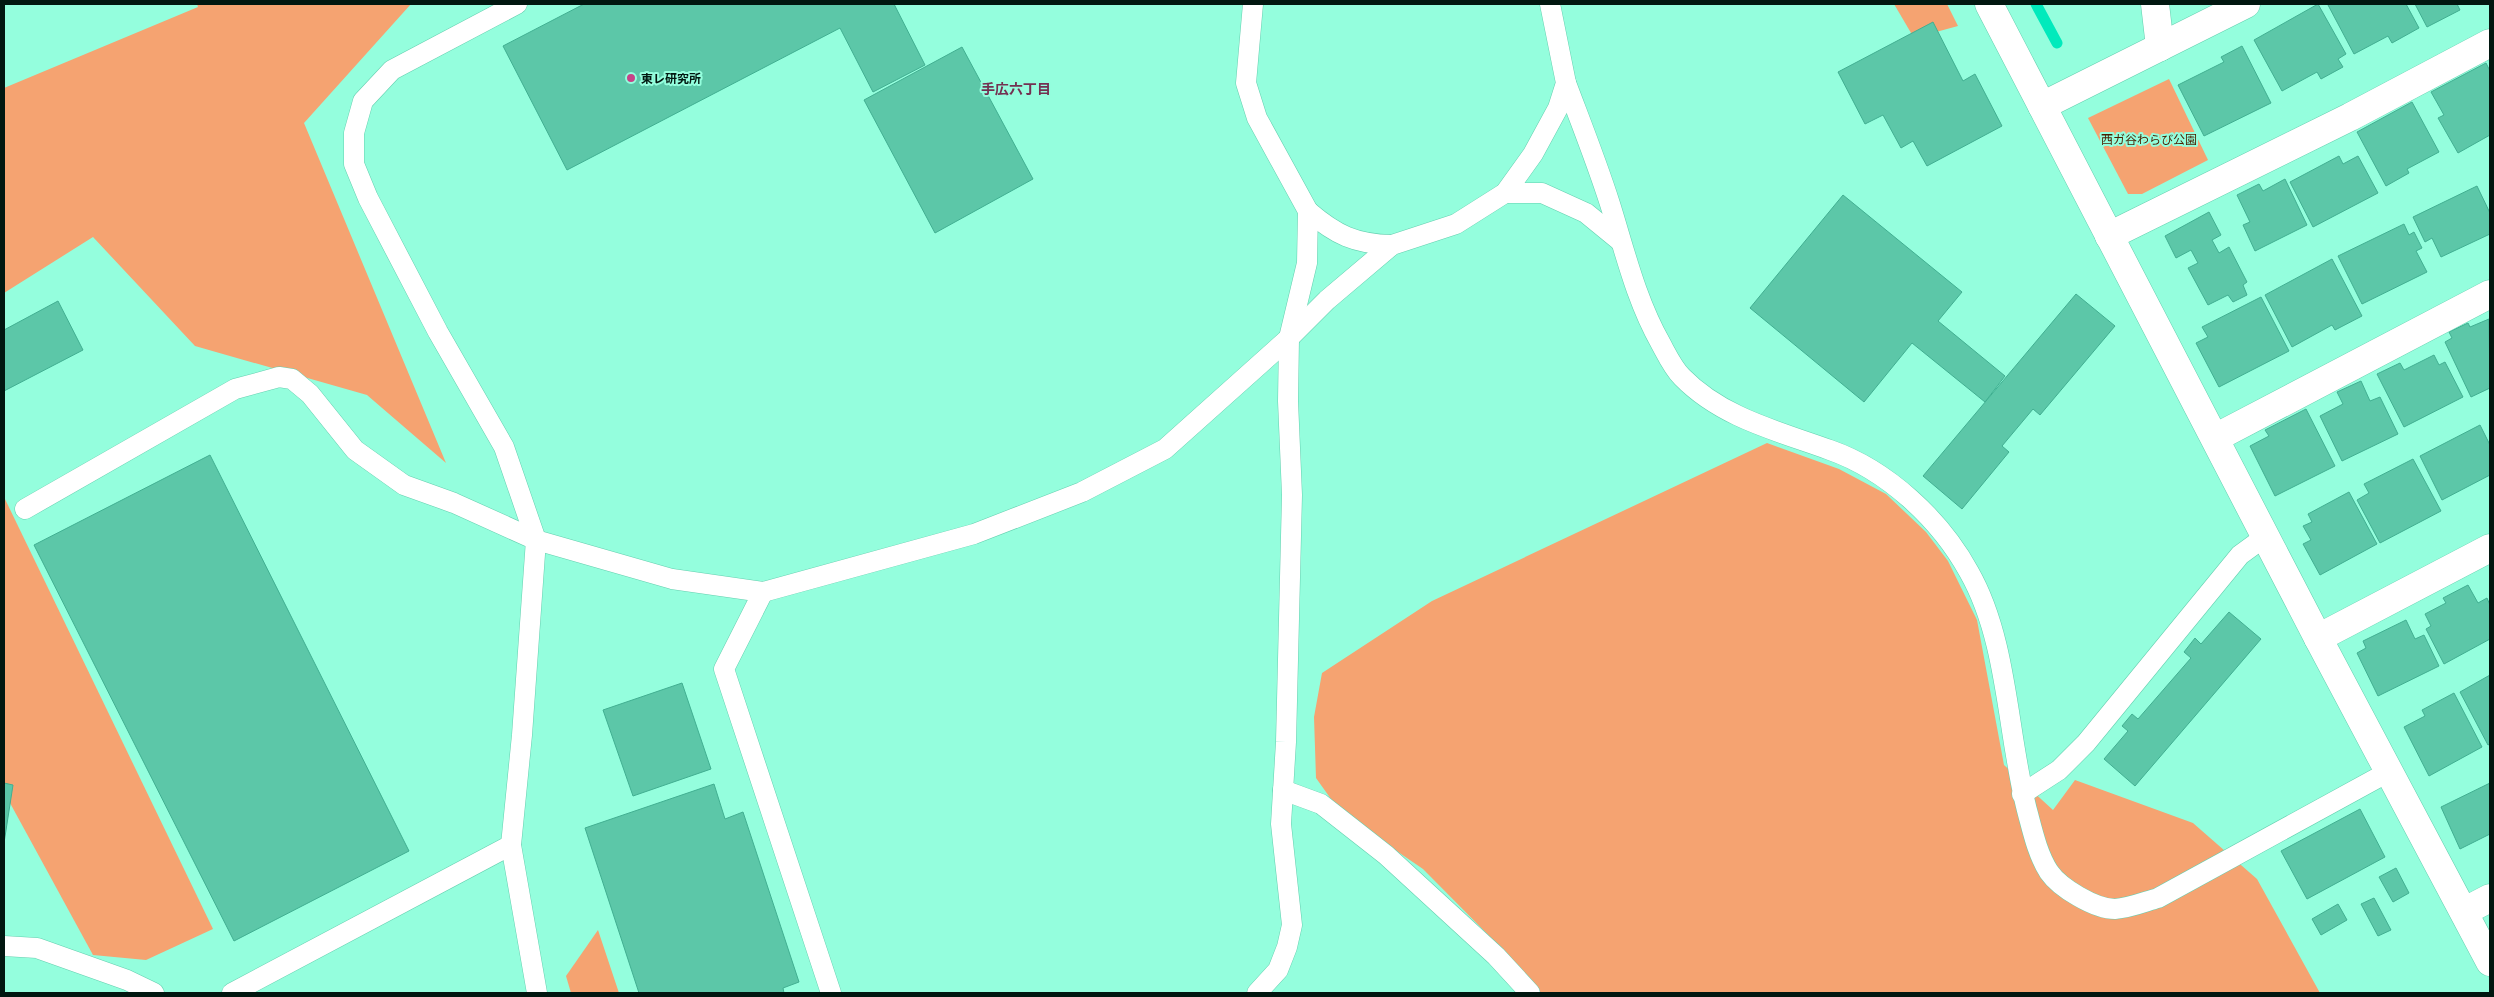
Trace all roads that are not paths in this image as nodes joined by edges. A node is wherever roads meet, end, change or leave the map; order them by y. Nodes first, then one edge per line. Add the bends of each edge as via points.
1 (517, 4) edge
2 (1253, 4) edge
3 (1550, 4) edge
4 (1989, 4) edge
5 (2155, 4) edge
6 (2246, 4) edge
7 (2490, 43) edge
8 (2160, 47) junction
9 (1566, 83) junction
10 (2042, 106) junction
11 (1505, 193) junction
12 (1308, 211) junction
13 (2109, 236) junction
14 (1619, 240) junction
15 (1392, 245) junction
16 (2490, 294) edge
17 (1290, 338) junction
18 (2215, 438) junction
19 (25, 509) dead end
20 (2266, 536) junction
21 (536, 540) junction
22 (2490, 548) edge
23 (763, 592) junction
24 (2318, 638) junction
25 (2390, 771) junction
26 (1283, 790) junction
27 (2022, 794) junction
28 (511, 845) junction
29 (2490, 898) edge
30 (2465, 911) junction
31 (4, 946) edge
32 (2490, 962) edge
33 (154, 993) edge
34 (232, 993) edge
35 (537, 993) edge
36 (831, 993) edge
37 (1257, 993) edge
38 (1530, 993) edge

1 - 21 lane via 392,70 363,102 354,133 354,164 368,198 433,323 504,447
2 - 12 lane via 1246,83 1258,118
3 - 9 lane
4 - 10 street
5 - 8 street
6 - 8 street
7 - 13 street via 2350,117
8 - 10 street
9 - 11 lane via 1558,108 1533,154
9 - 14 lane via 1607,196
10 - 13 street
11 - 14 lane via 1542,193 1586,213
11 - 15 lane via 1456,224
12 - 15 lane via 1328,228 1365,244
12 - 17 lane via 1307,263
13 - 18 street
14 - 27 lane via 1648,322 1679,375 1700,394 1746,420 1857,461 1902,493 1945,536 1970,572 1986,610 2003,675
15 - 17 lane via 1327,300
16 - 18 street
17 - 23 lane via 1165,449 1082,492 974,534
17 - 26 lane via 1288,401 1292,495
18 - 20 street
19 - 21 lane via 235,389 279,377 292,379 310,394 355,450 404,485 454,503
20 - 24 street
20 - 27 lane via 2240,555 2086,743 2059,770
21 - 23 lane via 672,579
21 - 28 lane
22 - 24 street
23 - 36 lane via 724,669
24 - 25 street
25 - 27 lane via 2158,898 2112,909 2088,902 2049,872 2035,841
25 - 30 street
26 - 37 lane via 1281,824 1292,925 1278,970
26 - 38 lane via 1320,804 1386,855 1496,956
28 - 34 lane
28 - 35 lane
29 - 30 street
30 - 32 street
31 - 33 lane via 38,948

